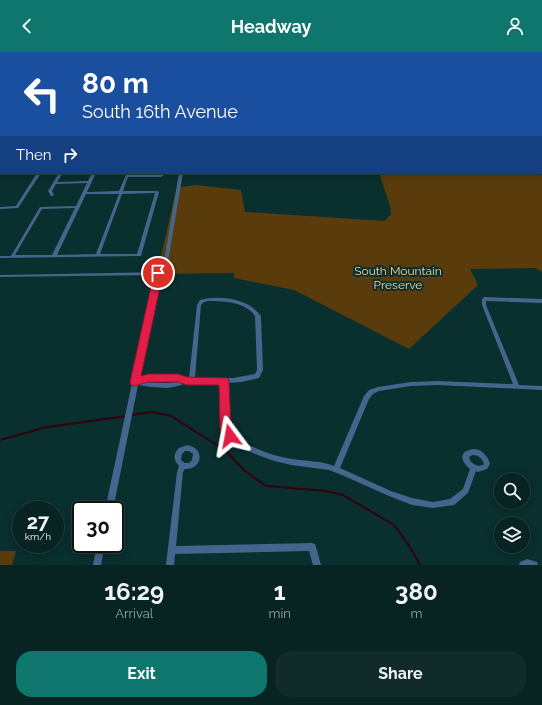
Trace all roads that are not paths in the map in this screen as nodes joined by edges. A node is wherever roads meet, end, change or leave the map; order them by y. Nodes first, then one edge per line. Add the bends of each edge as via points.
1 (38, 174) edge
2 (60, 174) edge
3 (94, 174) edge
4 (161, 174) edge
5 (181, 174) edge
6 (90, 182) junction
7 (55, 183) junction
8 (85, 193) junction
9 (120, 193) junction
10 (52, 194) dead end
11 (78, 207) junction
12 (0, 208) edge
13 (98, 255) junction
14 (54, 256) junction
15 (0, 257) edge
16 (12, 257) junction
17 (158, 273) junction
18 (0, 276) edge
19 (542, 301) edge
20 (190, 380) junction
21 (135, 382) junction
22 (224, 384) junction
23 (517, 387) junction
24 (542, 388) edge
25 (184, 465) dead end
26 (474, 468) dead end
27 (336, 470) junction
28 (110, 501) edge
29 (172, 550) junction
30 (99, 553) edge
31 (97, 565) edge
32 (170, 565) edge
33 (317, 565) edge
34 (523, 565) edge
35 (534, 565) edge

1 - 12 street via 17,208
2 - 7 street
3 - 6 street
4 - 9 street via 127,176
5 - 17 street via 165,273
6 - 7 street
6 - 8 street
7 - 10 street via 50,192
8 - 9 street
8 - 11 street
9 - 13 street
9 - 13 street via 156,192 139,255
11 - 14 street
11 - 16 street via 41,208
13 - 14 street
14 - 16 street
15 - 16 street
17 - 18 street
17 - 21 street
19 - 23 street via 484,299 484,305
20 - 21 street via 177,385 147,385
20 - 22 street
20 - 22 street via 199,306 202,301 221,300 247,306 258,316 260,370 257,376
21 - 28 street
22 - 27 street via 226,428 234,441 274,458
23 - 24 street
23 - 27 street via 438,383 411,384 371,392 358,414
25 - 29 street via 180,472
26 - 27 street via 464,494 446,505 432,506 409,501
29 - 32 street
29 - 33 street via 312,547
30 - 31 street
34 - 35 street

